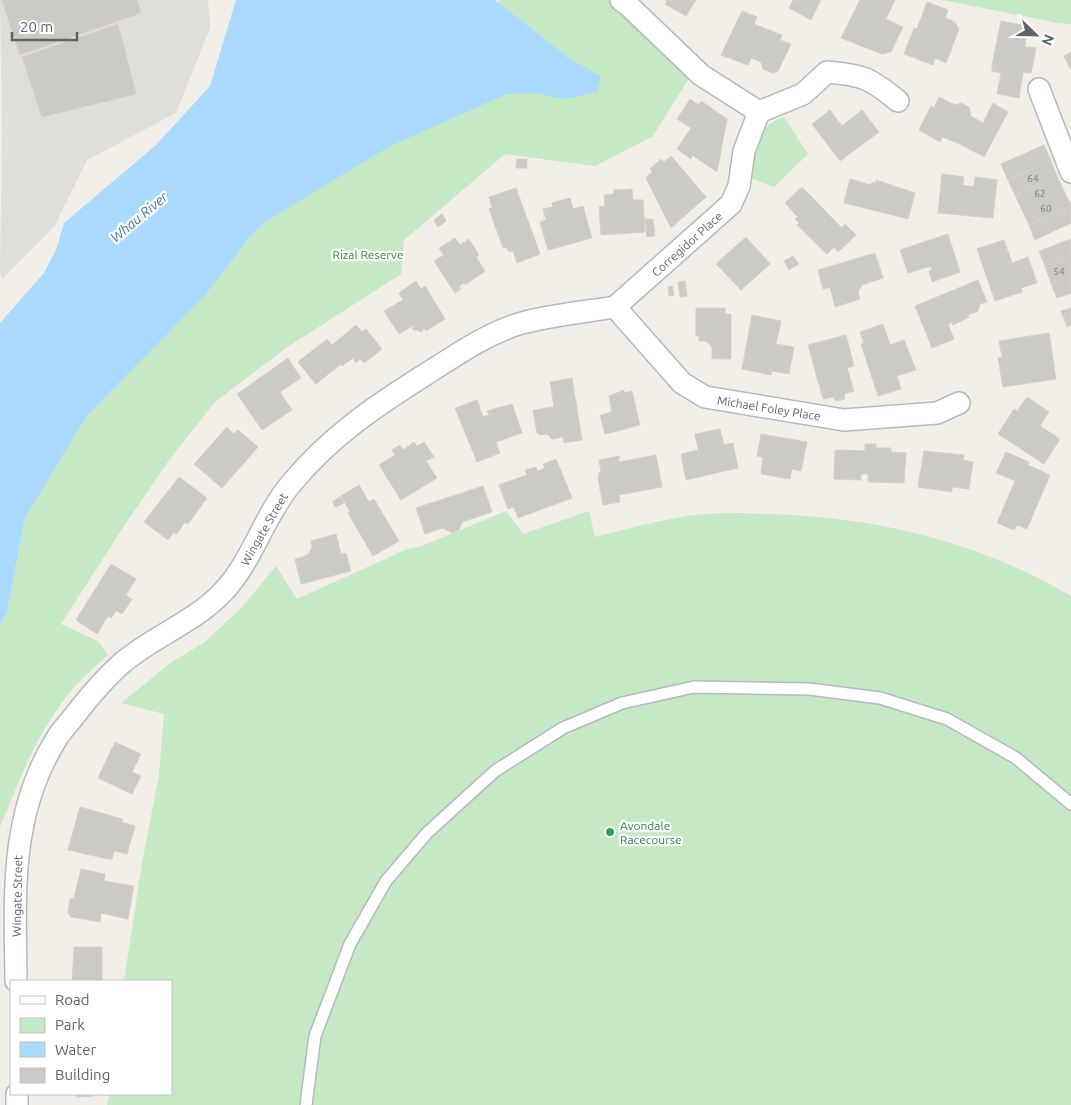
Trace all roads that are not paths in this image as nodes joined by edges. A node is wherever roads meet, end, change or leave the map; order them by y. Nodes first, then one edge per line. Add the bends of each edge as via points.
1 (620, 0) edge
2 (1039, 89) dead end
3 (898, 101) dead end
4 (759, 112) junction
5 (1071, 172) edge
6 (615, 307) junction
7 (958, 403) dead end
8 (1071, 804) edge
9 (16, 980) edge
10 (306, 1105) edge

1 - 4 street via 701,75
2 - 5 street
3 - 4 street via 875,81 827,72 803,94
4 - 6 street, Corregidor Place via 744,151 739,186 732,204
6 - 7 street, Michael Foley Place via 682,383 705,397 844,420 937,413
6 - 9 street, Wingate Street via 521,323 449,359 372,408 342,431 289,486 251,554 222,594 200,612 144,646 96,688 58,735 41,765 28,799 15,879
8 - 10 lane via 1016,758 947,720 880,698 809,689 694,687 622,702 563,728 495,771 427,833 386,881 350,944 315,1036

